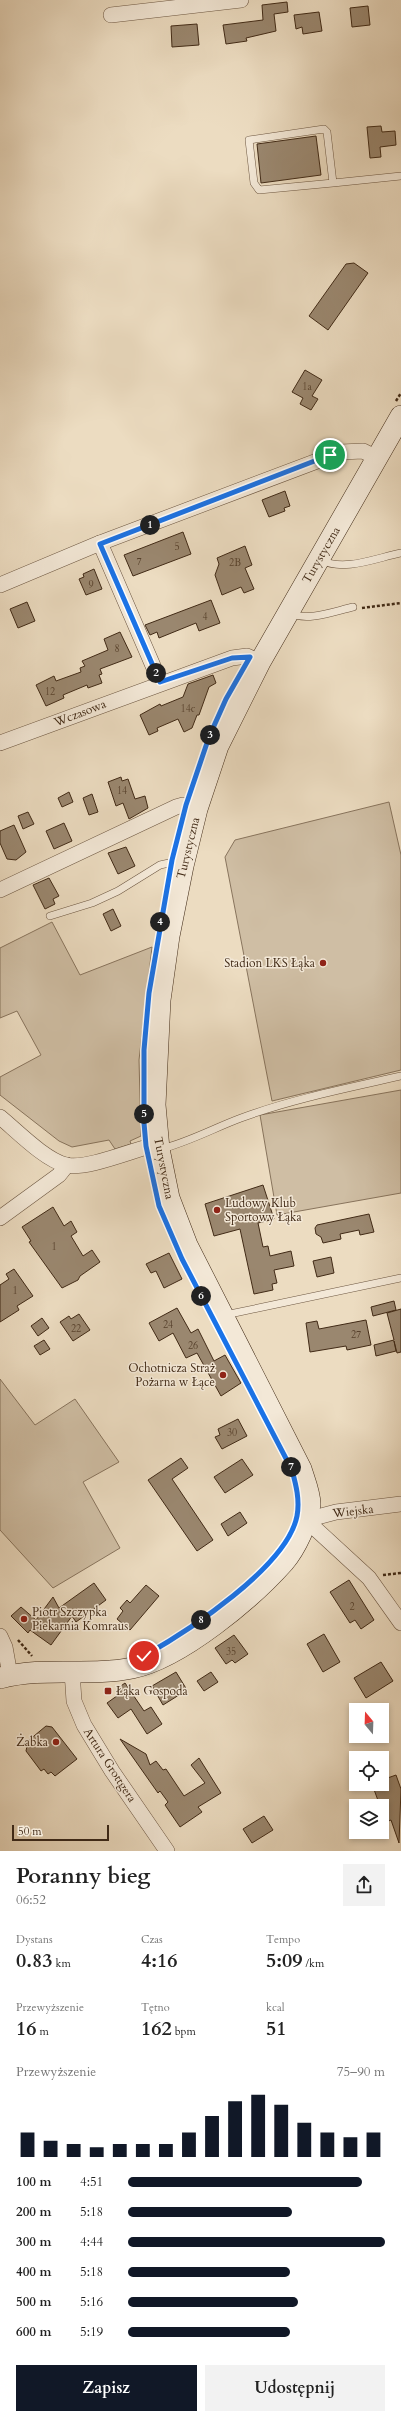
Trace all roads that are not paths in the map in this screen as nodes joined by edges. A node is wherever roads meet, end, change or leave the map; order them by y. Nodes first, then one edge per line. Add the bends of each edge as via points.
1 (241, 0) edge
2 (111, 15) dead end
3 (401, 176) edge
4 (333, 183) junction
5 (397, 411) edge
6 (377, 458) junction
7 (100, 544) junction
8 (401, 553) edge
9 (319, 559) junction
10 (0, 585) edge
11 (353, 607) road end
12 (288, 612) junction
13 (260, 662) junction
14 (160, 682) junction
15 (0, 743) edge
16 (197, 809) junction
17 (183, 866) junction
18 (0, 890) edge
19 (50, 916) dead end
20 (401, 1076) edge
21 (0, 1117) edge
22 (158, 1147) junction
23 (67, 1165) junction
24 (0, 1218) edge
25 (401, 1278) edge
26 (223, 1315) junction
27 (401, 1504) edge
28 (306, 1520) junction
29 (401, 1623) edge
30 (0, 1636) edge
31 (72, 1671) junction
32 (5, 1677) edge
33 (167, 1851) edge

1 - 2 street
3 - 4 lane
4 - 4 lane via 326,130 249,140 254,186 259,190
5 - 6 main road, Turystyczna
6 - 7 street via 363,452 341,452
6 - 9 main road, Turystyczna
7 - 10 street
7 - 14 street
8 - 9 lane via 341,566 330,565
9 - 12 main road, Turystyczna
11 - 12 lane via 311,616 299,616
12 - 13 main road, Turystyczna
13 - 14 street, Wczasowa via 250,657 237,656
13 - 16 main road, Turystyczna via 225,730
14 - 15 street, Wczasowa
16 - 17 main road, Turystyczna
16 - 18 street via 183,805 176,807
17 - 19 lane via 169,863 160,865 118,891 92,903
17 - 22 main road, Turystyczna via 160,1000 155,1079
20 - 22 lane via 332,1091 241,1118 184,1143
21 - 23 street via 54,1160
22 - 23 street via 86,1164
22 - 26 main road, Turystyczna via 165,1184 177,1222
23 - 24 street via 59,1175
25 - 26 lane
26 - 28 main road, Turystyczna via 301,1469 310,1503
27 - 28 street, Wiejska via 336,1512
28 - 29 street via 368,1578
28 - 31 main road, Turystyczna via 285,1561 250,1596 192,1639 152,1662 132,1668
30 - 32 street via 5,1647
31 - 32 main road, Turystyczna via 51,1670
31 - 33 street, Artura Grottgera via 74,1701 84,1725

